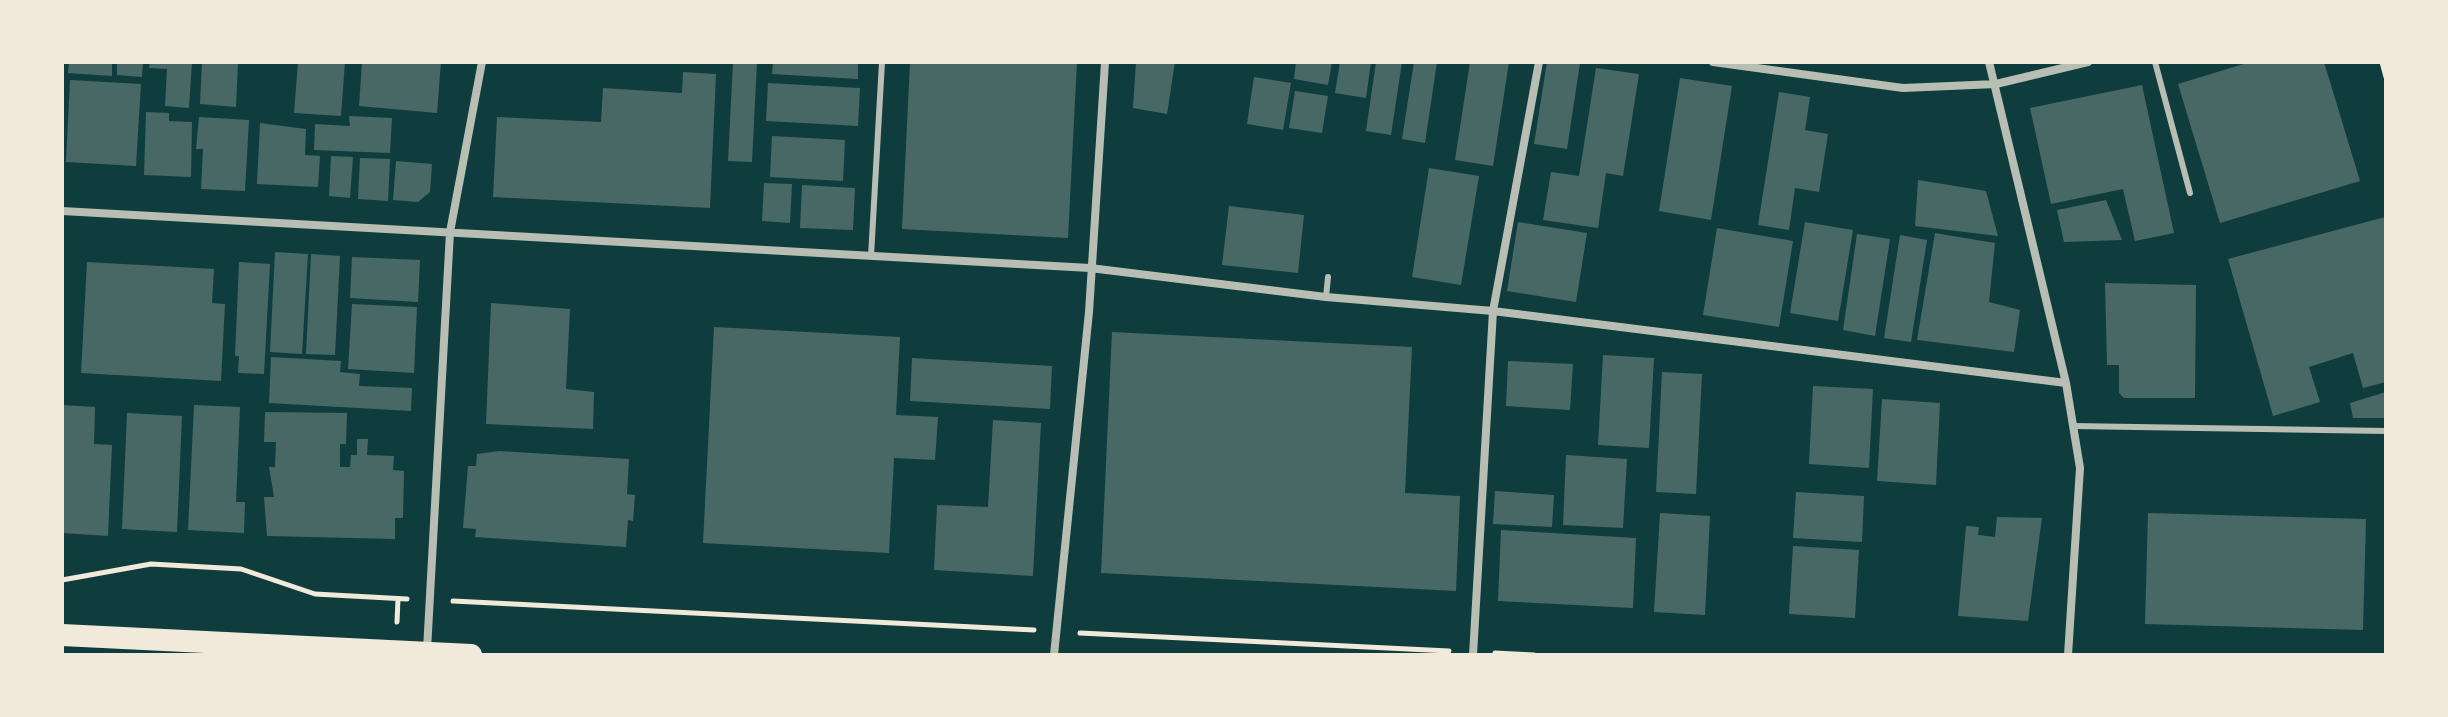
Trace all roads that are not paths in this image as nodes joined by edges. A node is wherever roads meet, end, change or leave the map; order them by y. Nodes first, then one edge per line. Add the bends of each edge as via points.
1 (482, 62) edge
2 (882, 62) edge
3 (1105, 62) edge
4 (1539, 62) edge
5 (1713, 62) edge
6 (1989, 62) edge
7 (2088, 62) edge
8 (2155, 62) edge
9 (1996, 84) junction
10 (2190, 193) dead end
11 (62, 211) edge
12 (450, 232) junction
13 (871, 256) junction
14 (1090, 268) junction
15 (1328, 277) dead end
16 (1326, 297) junction
17 (1493, 311) junction
18 (2066, 383) junction
19 (2073, 426) junction
20 (2386, 431) edge
21 (62, 635) edge
22 (427, 653) edge
23 (1473, 654) edge
24 (471, 655) edge
25 (1054, 655) edge
26 (2068, 655) edge

1 - 12 street
2 - 13 lane
3 - 14 street
4 - 17 street
5 - 9 street via 1903,88
6 - 9 street
7 - 9 street
8 - 10 lane
9 - 18 street
11 - 12 street
12 - 13 street
12 - 22 street
13 - 14 street
14 - 16 street
14 - 25 street
15 - 16 lane
16 - 17 street
17 - 18 street
17 - 23 street
18 - 19 street
19 - 20 lane
19 - 26 street via 2080,468
21 - 22 highway
22 - 24 highway

